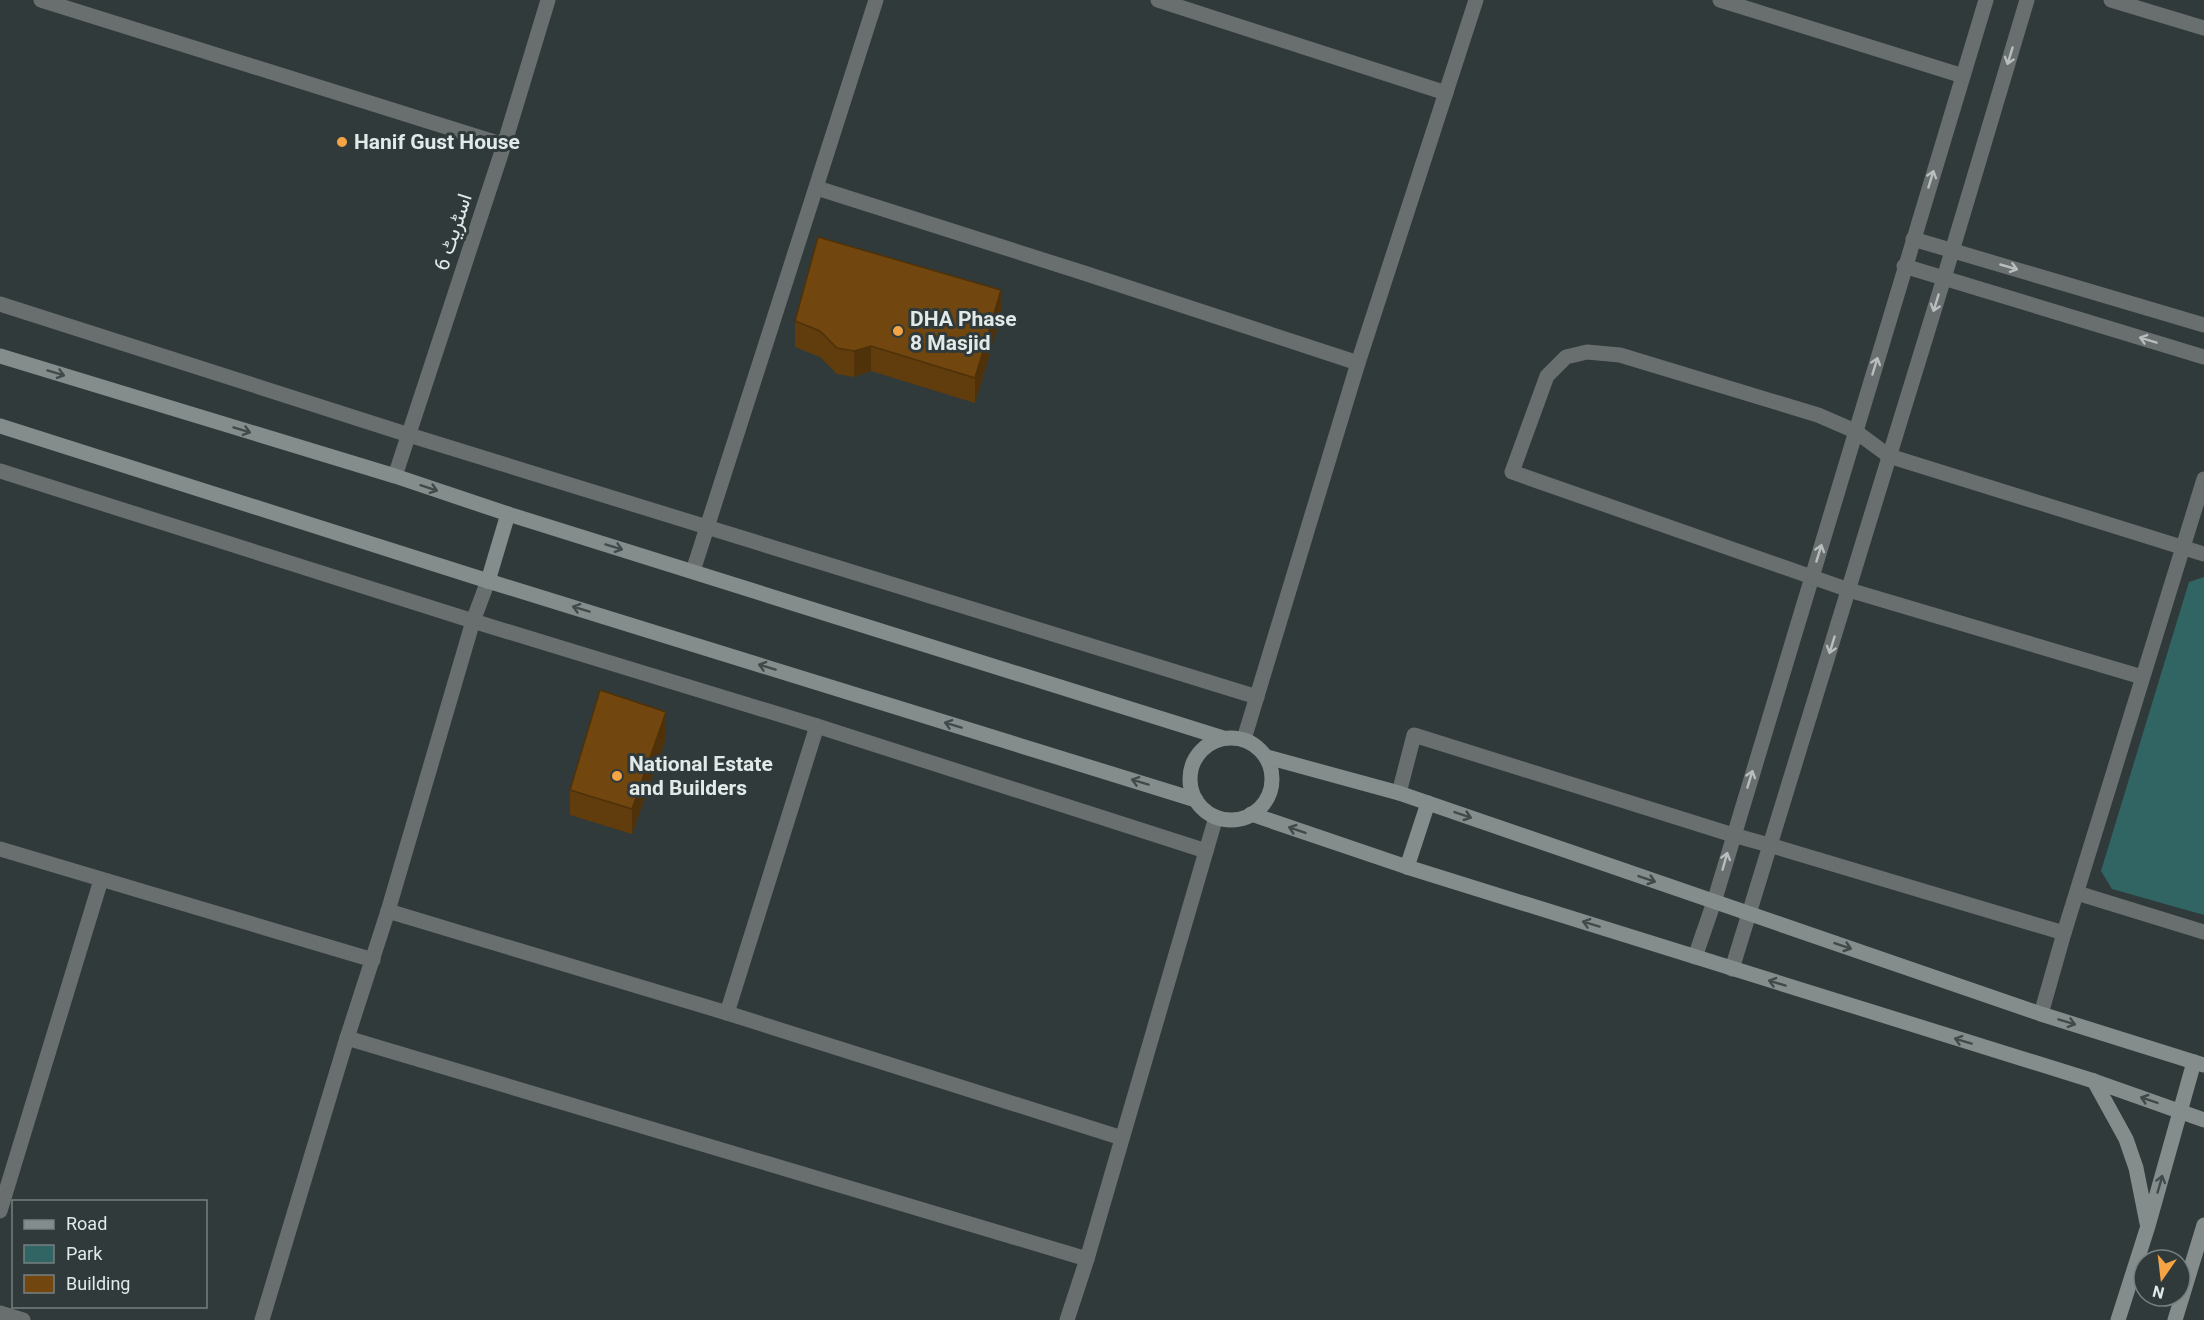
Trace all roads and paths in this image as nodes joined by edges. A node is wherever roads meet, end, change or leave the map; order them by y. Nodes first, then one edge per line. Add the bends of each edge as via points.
1 (40, 0) edge
2 (548, 0) edge
3 (876, 0) edge
4 (1158, 0) edge
5 (1476, 0) edge
6 (1720, 0) edge
7 (1986, 0) edge
8 (2027, 0) edge
9 (2111, 0) edge
10 (1181, 3) edge
11 (2204, 28) edge
12 (1963, 76) junction
13 (1446, 93) junction
14 (504, 146) junction
15 (817, 188) junction
16 (1912, 239) junction
17 (1951, 250) junction
18 (1904, 266) junction
19 (1944, 278) junction
20 (0, 304) edge
21 (2204, 325) edge
22 (0, 356) edge
23 (2204, 357) edge
24 (1358, 363) junction
25 (0, 426) edge
26 (1855, 431) junction
27 (409, 435) junction
28 (1889, 456) junction
29 (0, 471) edge
30 (395, 476) junction
31 (2204, 479) edge
32 (508, 514) junction
33 (707, 528) junction
34 (2184, 548) junction
35 (2204, 554) edge
36 (693, 571) junction
37 (1812, 576) junction
38 (488, 581) junction
39 (1849, 590) junction
40 (473, 621) junction
41 (2142, 677) junction
42 (1257, 697) junction
43 (817, 726) junction
44 (1223, 738) junction
45 (1244, 739) junction
46 (1267, 758) junction
47 (1399, 793) junction
48 (1196, 800) junction
49 (1428, 803) junction
50 (1251, 814) junction
51 (1216, 817) junction
52 (1733, 835) junction
53 (1769, 845) junction
54 (0, 849) edge
55 (1206, 851) junction
56 (1407, 867) junction
57 (101, 880) junction
58 (2077, 893) junction
59 (1714, 902) junction
60 (388, 911) junction
61 (1748, 913) junction
62 (2204, 932) edge
63 (2064, 933) junction
64 (1695, 957) junction
65 (373, 960) junction
66 (1732, 969) junction
67 (728, 1013) junction
68 (2041, 1014) junction
69 (347, 1038) junction
70 (2199, 1063) edge
71 (2094, 1081) junction
72 (2181, 1112) junction
73 (2204, 1120) edge
74 (1122, 1138) junction
75 (0, 1210) edge
76 (2148, 1226) junction
77 (2203, 1232) edge
78 (1087, 1260) junction
79 (0, 1313) edge
80 (23, 1320) edge
81 (262, 1320) edge
82 (1067, 1320) edge
83 (2118, 1320) edge
84 (2175, 1320) edge

1 - 14 street
2 - 14 street, اسٹریٹ 6
3 - 15 street
4 - 10 street
5 - 13 street
6 - 12 street
7 - 12 street
8 -> 17 street
9 - 11 street
10 - 13 street
16 -> 12 street
13 - 24 street
14 - 27 street, اسٹریٹ 6
15 - 24 street
15 - 33 street
16 - 17 street
16 - 18 street
17 - 19 street
17 -> 21 street
18 - 19 street
26 -> 18 street
23 -> 19 street
19 -> 28 street
20 - 27 street
22 -> 30 street
24 - 42 street
25 - 38 street
26 - 28 street
37 -> 26 street
26 - 37 street via 1620,355 1587,352 1566,357 1547,376 1512,472
27 - 30 street, اسٹریٹ 6
27 - 33 street
28 - 34 street
28 - 39 street
29 - 40 street
30 -> 32 street
31 - 34 street
32 -> 36 street
32 - 38 street
33 - 36 street
33 - 42 street
34 - 35 street
34 - 41 street
36 - 44 street
37 - 39 street
52 -> 37 street
38 - 40 street
48 -> 38 street
39 - 41 street
39 -> 53 street
40 - 43 street
40 - 60 street
41 - 58 street
42 - 45 street
43 - 55 street
43 - 67 street
44 - 45 street
44 - 48 street via 1208,744 1197,756 1190,785
45 - 46 street
46 - 47 street
46 - 50 street via 1272,773 1271,789 1264,804
47 - 49 street
47 - 52 street via 1414,735
48 - 51 street
49 - 56 street
49 -> 59 street
50 - 51 street via 1240,819
56 -> 50 street
51 - 55 street
52 - 53 street
59 -> 52 street
53 - 61 street
53 - 63 street
54 - 57 street
55 - 74 street
64 -> 56 street
57 - 65 street
57 - 75 street
58 - 62 street
58 - 63 street
59 - 61 street
59 - 64 street
60 - 65 street
60 - 67 street
61 - 66 street
61 -> 68 street
63 - 68 street
64 - 66 street
65 - 69 street
71 -> 66 street
67 - 74 street
68 -> 70 street
69 - 78 street
69 - 81 street
70 - 72 street
72 -> 71 street
71 - 76 street via 2126,1139
72 - 73 street
76 -> 72 street
74 - 78 street
76 - 83 street
77 - 84 street
78 - 82 street
79 - 80 street

